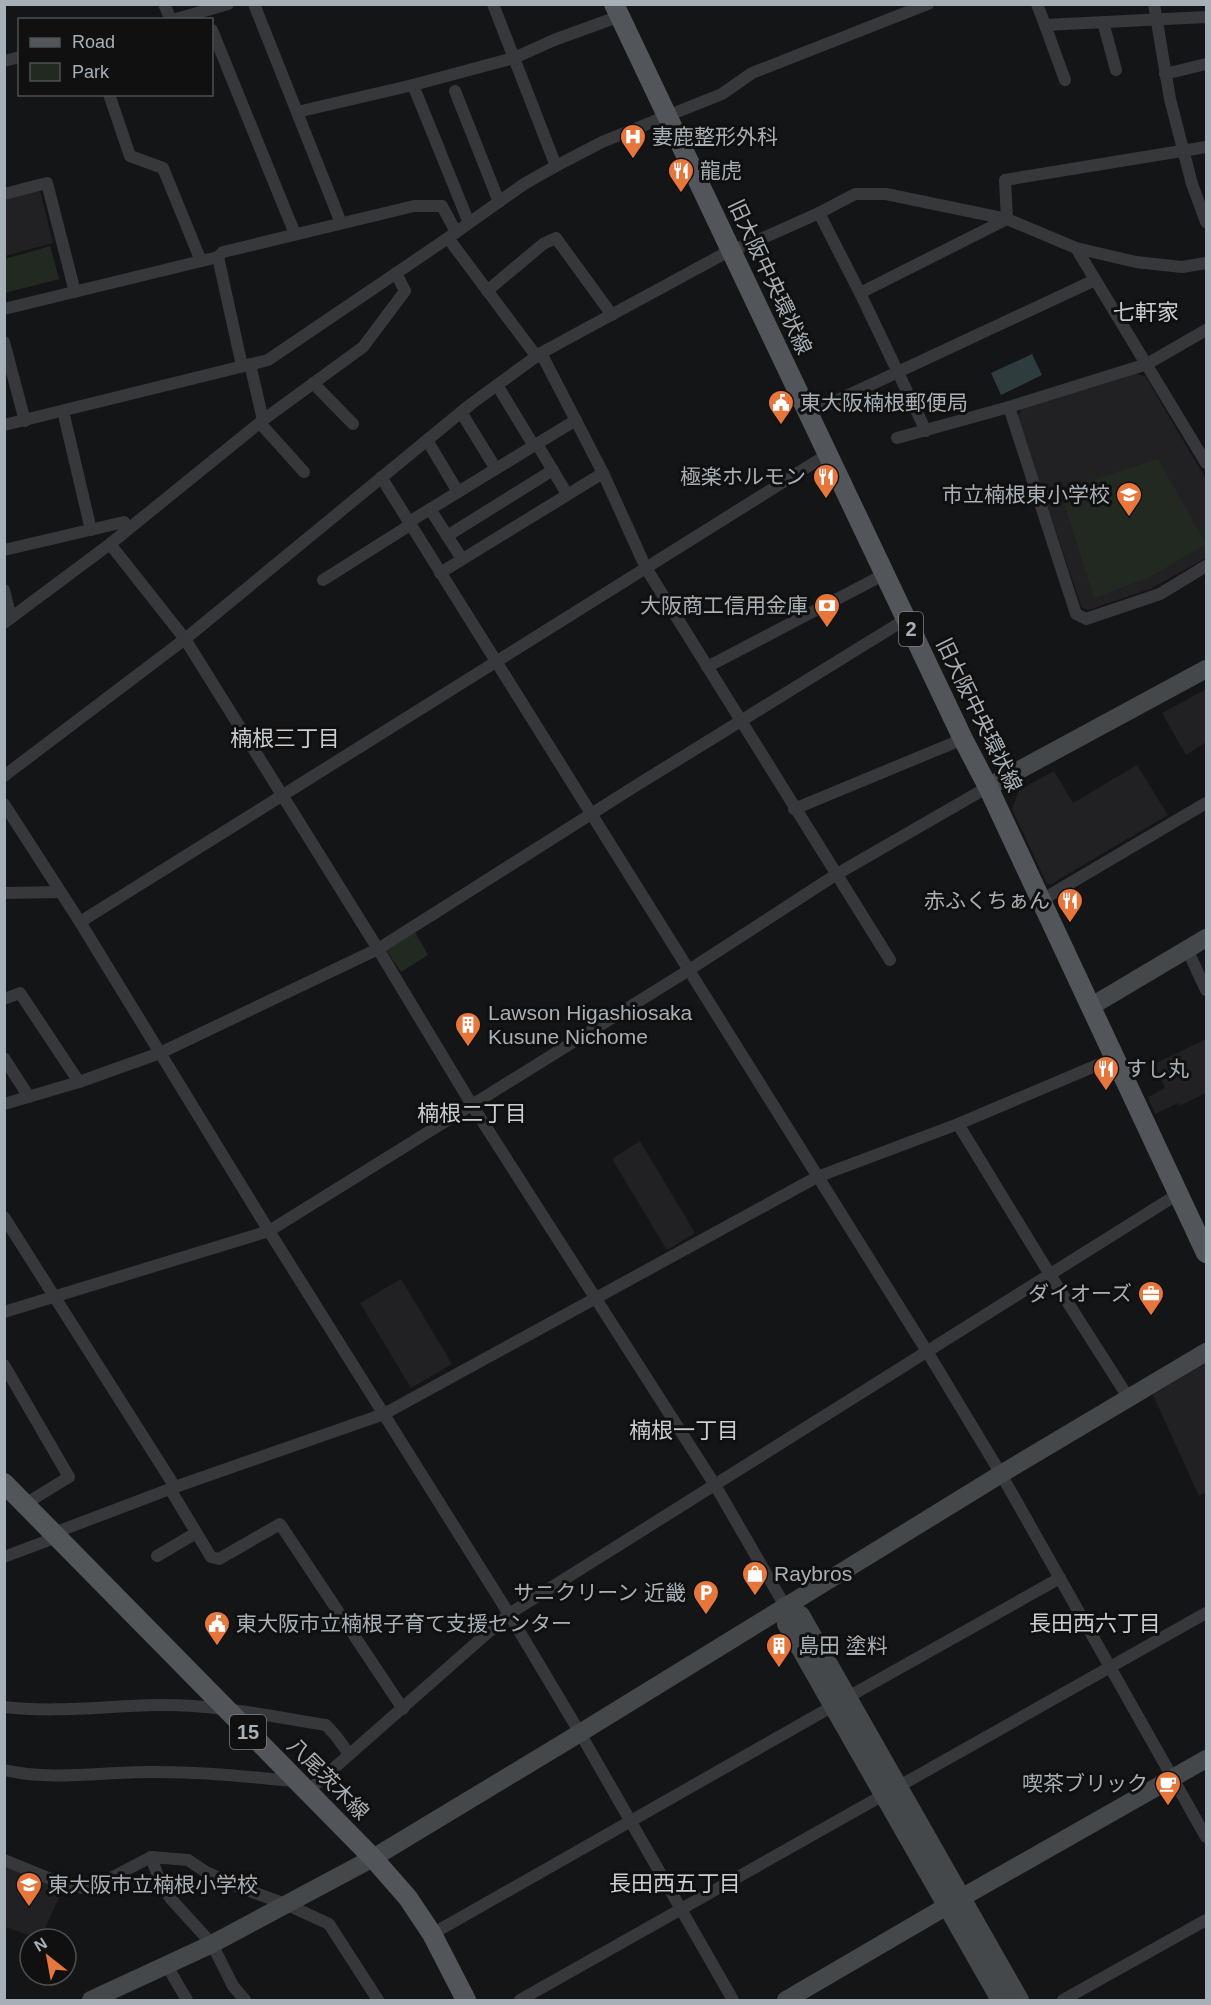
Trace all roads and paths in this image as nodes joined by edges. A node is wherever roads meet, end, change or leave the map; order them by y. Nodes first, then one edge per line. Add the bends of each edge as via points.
1 (164, 4) edge
2 (228, 4) edge
3 (254, 4) edge
4 (493, 4) edge
5 (928, 4) edge
6 (1037, 4) edge
7 (1154, 4) edge
8 (617, 10) edge
9 (205, 15) edge
10 (1206, 17) edge
11 (171, 18) edge
12 (185, 18) edge
13 (1156, 19) junction
14 (1103, 22) junction
15 (1045, 25) junction
16 (213, 32) edge
17 (514, 58) junction
18 (1206, 64) edge
19 (1116, 70) dead end
20 (1165, 74) junction
21 (1065, 80) dead end
22 (413, 85) junction
23 (455, 91) dead end
24 (110, 96) edge
25 (297, 112) junction
26 (668, 117) junction
27 (1206, 147) edge
28 (1183, 151) junction
29 (556, 166) junction
30 (4, 194) edge
31 (499, 202) junction
32 (819, 213) junction
33 (1007, 219) junction
34 (1206, 222) edge
35 (341, 223) junction
36 (469, 223) junction
37 (295, 234) junction
38 (452, 235) junction
39 (1076, 248) junction
40 (731, 250) junction
41 (218, 257) junction
42 (201, 261) junction
43 (1206, 263) edge
44 (396, 273) junction
45 (1095, 280) junction
46 (487, 291) junction
47 (75, 292) junction
48 (860, 293) junction
49 (4, 309) edge
50 (612, 315) junction
51 (1206, 330) edge
52 (4, 342) edge
53 (539, 355) junction
54 (1147, 364) junction
55 (246, 365) junction
56 (897, 372) junction
57 (313, 383) junction
58 (497, 386) junction
59 (1009, 407) junction
60 (63, 411) junction
61 (461, 412) junction
62 (808, 414) junction
63 (576, 420) junction
64 (25, 421) junction
65 (262, 421) junction
66 (353, 424) dead end
67 (4, 425) edge
68 (926, 431) junction
69 (897, 438) dead end
70 (427, 440) junction
71 (536, 445) junction
72 (828, 454) junction
73 (1206, 463) edge
74 (496, 469) junction
75 (553, 470) junction
76 (304, 471) dead end
77 (603, 473) junction
78 (381, 477) junction
79 (458, 492) junction
80 (567, 495) junction
81 (430, 509) junction
82 (410, 524) junction
83 (129, 528) junction
84 (91, 530) junction
85 (447, 536) junction
86 (110, 544) junction
87 (4, 549) edge
88 (462, 559) junction
89 (1206, 566) edge
90 (646, 567) junction
91 (440, 573) junction
92 (885, 574) junction
93 (323, 580) dead end
94 (4, 590) edge
95 (906, 619) junction
96 (8, 621) edge
97 (185, 639) junction
98 (496, 663) junction
99 (706, 667) junction
100 (1206, 669) edge
101 (741, 720) junction
102 (963, 739) junction
103 (4, 776) edge
104 (988, 787) junction
105 (283, 795) junction
106 (1206, 803) edge
107 (4, 804) edge
108 (794, 809) junction
109 (590, 814) junction
110 (837, 874) junction
111 (60, 892) junction
112 (4, 893) edge
113 (1040, 901) junction
114 (80, 922) junction
115 (1206, 938) edge
116 (378, 949) junction
117 (1187, 950) junction
118 (890, 960) dead end
119 (689, 970) junction
120 (1206, 990) edge
121 (4, 999) edge
122 (1090, 1007) junction
123 (160, 1053) junction
124 (4, 1058) edge
125 (1114, 1058) junction
126 (79, 1082) junction
127 (28, 1097) junction
128 (4, 1104) edge
129 (472, 1104) junction
130 (958, 1124) junction
131 (817, 1177) junction
132 (1178, 1194) junction
133 (4, 1217) edge
134 (269, 1230) junction
135 (1206, 1253) edge
136 (1049, 1274) junction
137 (54, 1297) junction
138 (595, 1299) junction
139 (4, 1312) edge
140 (1206, 1352) edge
141 (928, 1353) junction
142 (4, 1365) edge
143 (1128, 1397) junction
144 (384, 1413) junction
145 (1001, 1474) junction
146 (4, 1484) edge
147 (715, 1485) junction
148 (172, 1488) junction
149 (25, 1504) junction
150 (196, 1533) junction
151 (56, 1535) junction
152 (157, 1556) dead end
153 (4, 1557) edge
154 (1060, 1578) junction
155 (785, 1606) junction
156 (1206, 1613) edge
157 (509, 1614) junction
158 (1110, 1666) junction
159 (841, 1701) junction
160 (4, 1707) edge
161 (225, 1708) junction
162 (403, 1709) junction
163 (580, 1733) junction
164 (349, 1754) junction
165 (1206, 1759) edge
166 (4, 1770) edge
167 (1173, 1778) junction
168 (302, 1786) junction
169 (891, 1790) junction
170 (631, 1822) junction
171 (1206, 1837) edge
172 (151, 1857) junction
173 (373, 1858) junction
174 (4, 1860) edge
175 (954, 1902) junction
176 (288, 1905) junction
177 (681, 1910) junction
178 (1206, 1920) edge
179 (432, 1934) junction
180 (212, 1944) junction
181 (167, 1966) junction
182 (91, 2001) edge
183 (187, 2001) edge
184 (245, 2001) edge
185 (378, 2001) edge
186 (466, 2001) edge
187 (520, 2001) edge
188 (733, 2001) edge
189 (786, 2001) edge
190 (1000, 2001) edge
191 (1020, 2001) edge
192 (1063, 2001) edge

1 - 11 street
2 - 9 street
3 - 25 street
4 - 17 street
5 - 26 street via 752,73 722,94
6 - 15 street
7 - 13 street
8 - 17 street
8 - 26 main road, 旧大阪中央環状線 / 2
9 - 12 street
10 - 13 street
13 - 14 street
13 - 20 street
14 - 15 street
14 - 19 street
15 - 21 street
16 - 37 street
17 - 22 street
17 - 29 street
18 - 20 street
20 - 28 street
22 - 25 street
22 - 36 street
23 - 31 street
24 - 42 street via 130,156 163,168
25 - 35 street
26 - 29 street via 602,142
26 - 40 main road, 旧大阪中央環状線 / 2
27 - 28 street
28 - 33 street via 1005,180
28 - 34 street
29 - 31 street
30 - 47 street via 47,183
31 - 36 street
32 - 33 street via 855,194 886,194
32 - 40 street
32 - 48 street
33 - 39 street
33 - 48 street
35 - 37 street
35 - 38 street via 414,206 442,206
36 - 38 street
37 - 41 street via 223,252
38 - 44 street
38 - 46 street
39 - 43 street via 1136,262 1182,267
39 - 45 street
40 - 50 street
40 - 62 main road, 旧大阪中央環状線 / 2
41 - 42 street
41 - 55 street
42 - 47 street
44 - 55 street via 268,360
44 - 57 street via 405,291 363,347
45 - 54 street
45 - 56 street
46 - 50 street via 543,244 556,238
46 - 53 street
47 - 49 street
48 - 56 street
50 - 53 street
51 - 54 street
52 - 64 street
53 - 58 street
53 - 63 street
54 - 59 street
54 - 73 street
55 - 60 street
55 - 65 street
56 - 62 street
56 - 68 street
57 - 65 street
57 - 66 street
58 - 61 street
58 - 71 street
59 - 68 street
59 - 89 street via 1076,614 1086,619 1160,594
60 - 64 street
60 - 84 street
61 - 70 street
61 - 74 street
62 - 72 main road, 旧大阪中央環状線 / 2
63 - 71 street
63 - 77 street
64 - 67 street
65 - 76 street
65 - 83 street
68 - 69 street
70 - 78 street
70 - 79 street
71 - 74 street
71 - 75 street
72 - 90 street
72 - 92 main road, 旧大阪中央環状線 / 2
74 - 79 street
75 - 80 street
75 - 85 street
77 - 80 street
77 - 90 street
78 - 82 street
78 - 97 street
79 - 81 street
80 - 88 street
81 - 82 street
81 - 85 street
82 - 91 street
82 - 93 street
83 - 84 street via 124,522
83 - 86 street
84 - 87 street
85 - 88 street
86 - 96 street
86 - 97 street
88 - 91 street
90 - 98 street
90 - 99 street
91 - 98 street
92 - 95 main road, 旧大阪中央環状線 / 2
92 - 99 street
94 - 96 street
95 - 101 street
95 - 102 main road, 旧大阪中央環状線 / 2
97 - 103 street
97 - 105 street
98 - 105 street
98 - 109 street
99 - 101 street
100 - 104 street
101 - 108 street
101 - 109 street
102 - 104 main road, 旧大阪中央環状線 / 2
102 - 108 street
104 - 110 street
104 - 113 main road, 旧大阪中央環状線 / 2
105 - 114 street
105 - 116 street
106 - 113 street
107 - 111 street
108 - 110 street
109 - 116 street
109 - 119 street
110 - 118 street
110 - 119 street
111 - 112 street
111 - 114 street
113 - 122 main road, 旧大阪中央環状線 / 2
114 - 123 street
115 - 117 street
116 - 123 street
116 - 129 street
117 - 120 street
117 - 122 street
119 - 129 street
119 - 131 street
121 - 126 street via 20,993
122 - 125 main road, 旧大阪中央環状線 / 2
123 - 126 street
123 - 134 street
124 - 127 street
125 - 130 street
125 - 132 main road, 旧大阪中央環状線 / 2
126 - 127 street
127 - 128 street
129 - 134 street
129 - 138 street
130 - 131 street
130 - 136 street
131 - 138 street
131 - 141 street
132 - 135 main road, 旧大阪中央環状線 / 2
132 - 136 street
133 - 137 street
134 - 137 street
134 - 144 street
136 - 141 street
136 - 143 street
137 - 139 street
137 - 148 street
138 - 144 street
138 - 147 street
140 - 143 street
141 - 145 street
141 - 147 street
142 - 149 street via 69,1477
143 - 145 street
144 - 148 street
144 - 157 street
145 - 154 street
145 - 155 street
146 - 149 main road, 八尾茨木線 / 15
147 - 155 street
147 - 157 street
148 - 150 street
148 - 151 street
149 - 151 main road, 八尾茨木線 / 15
150 - 152 street
150 - 162 street via 211,1557 219,1559 280,1524
151 - 153 street
151 - 161 main road, 八尾茨木線 / 15
154 - 158 street
154 - 159 street
155 - 159 street via 786,1624
155 - 163 street
156 - 158 street
157 - 162 street
157 - 163 street
158 - 167 street
158 - 169 street
159 - 169 street
159 - 170 street
160 - 161 street
161 - 164 street via 326,1725
161 - 168 main road, 八尾茨木線 / 15
162 - 164 street
163 - 170 street
163 - 173 street
164 - 168 street
165 - 167 street
166 - 168 street via 40,1776 147,1772 229,1775
167 - 171 street
167 - 175 street
168 - 173 main road, 八尾茨木線 / 15
169 - 175 street
169 - 177 street
170 - 177 street
170 - 179 street
172 - 174 street via 86,1888 66,1885
172 - 176 street via 188,1860 239,1887
172 - 180 street via 171,1899
173 - 176 street
173 - 179 main road, 八尾茨木線 / 15 via 408,1898
175 - 189 street
175 - 190 street
175 - 191 street
176 - 180 street
176 - 185 street via 329,1924
177 - 187 street
177 - 188 street
178 - 192 street
179 - 186 main road, 八尾茨木線 / 15
180 - 181 street
180 - 184 street
181 - 182 street
181 - 183 street

